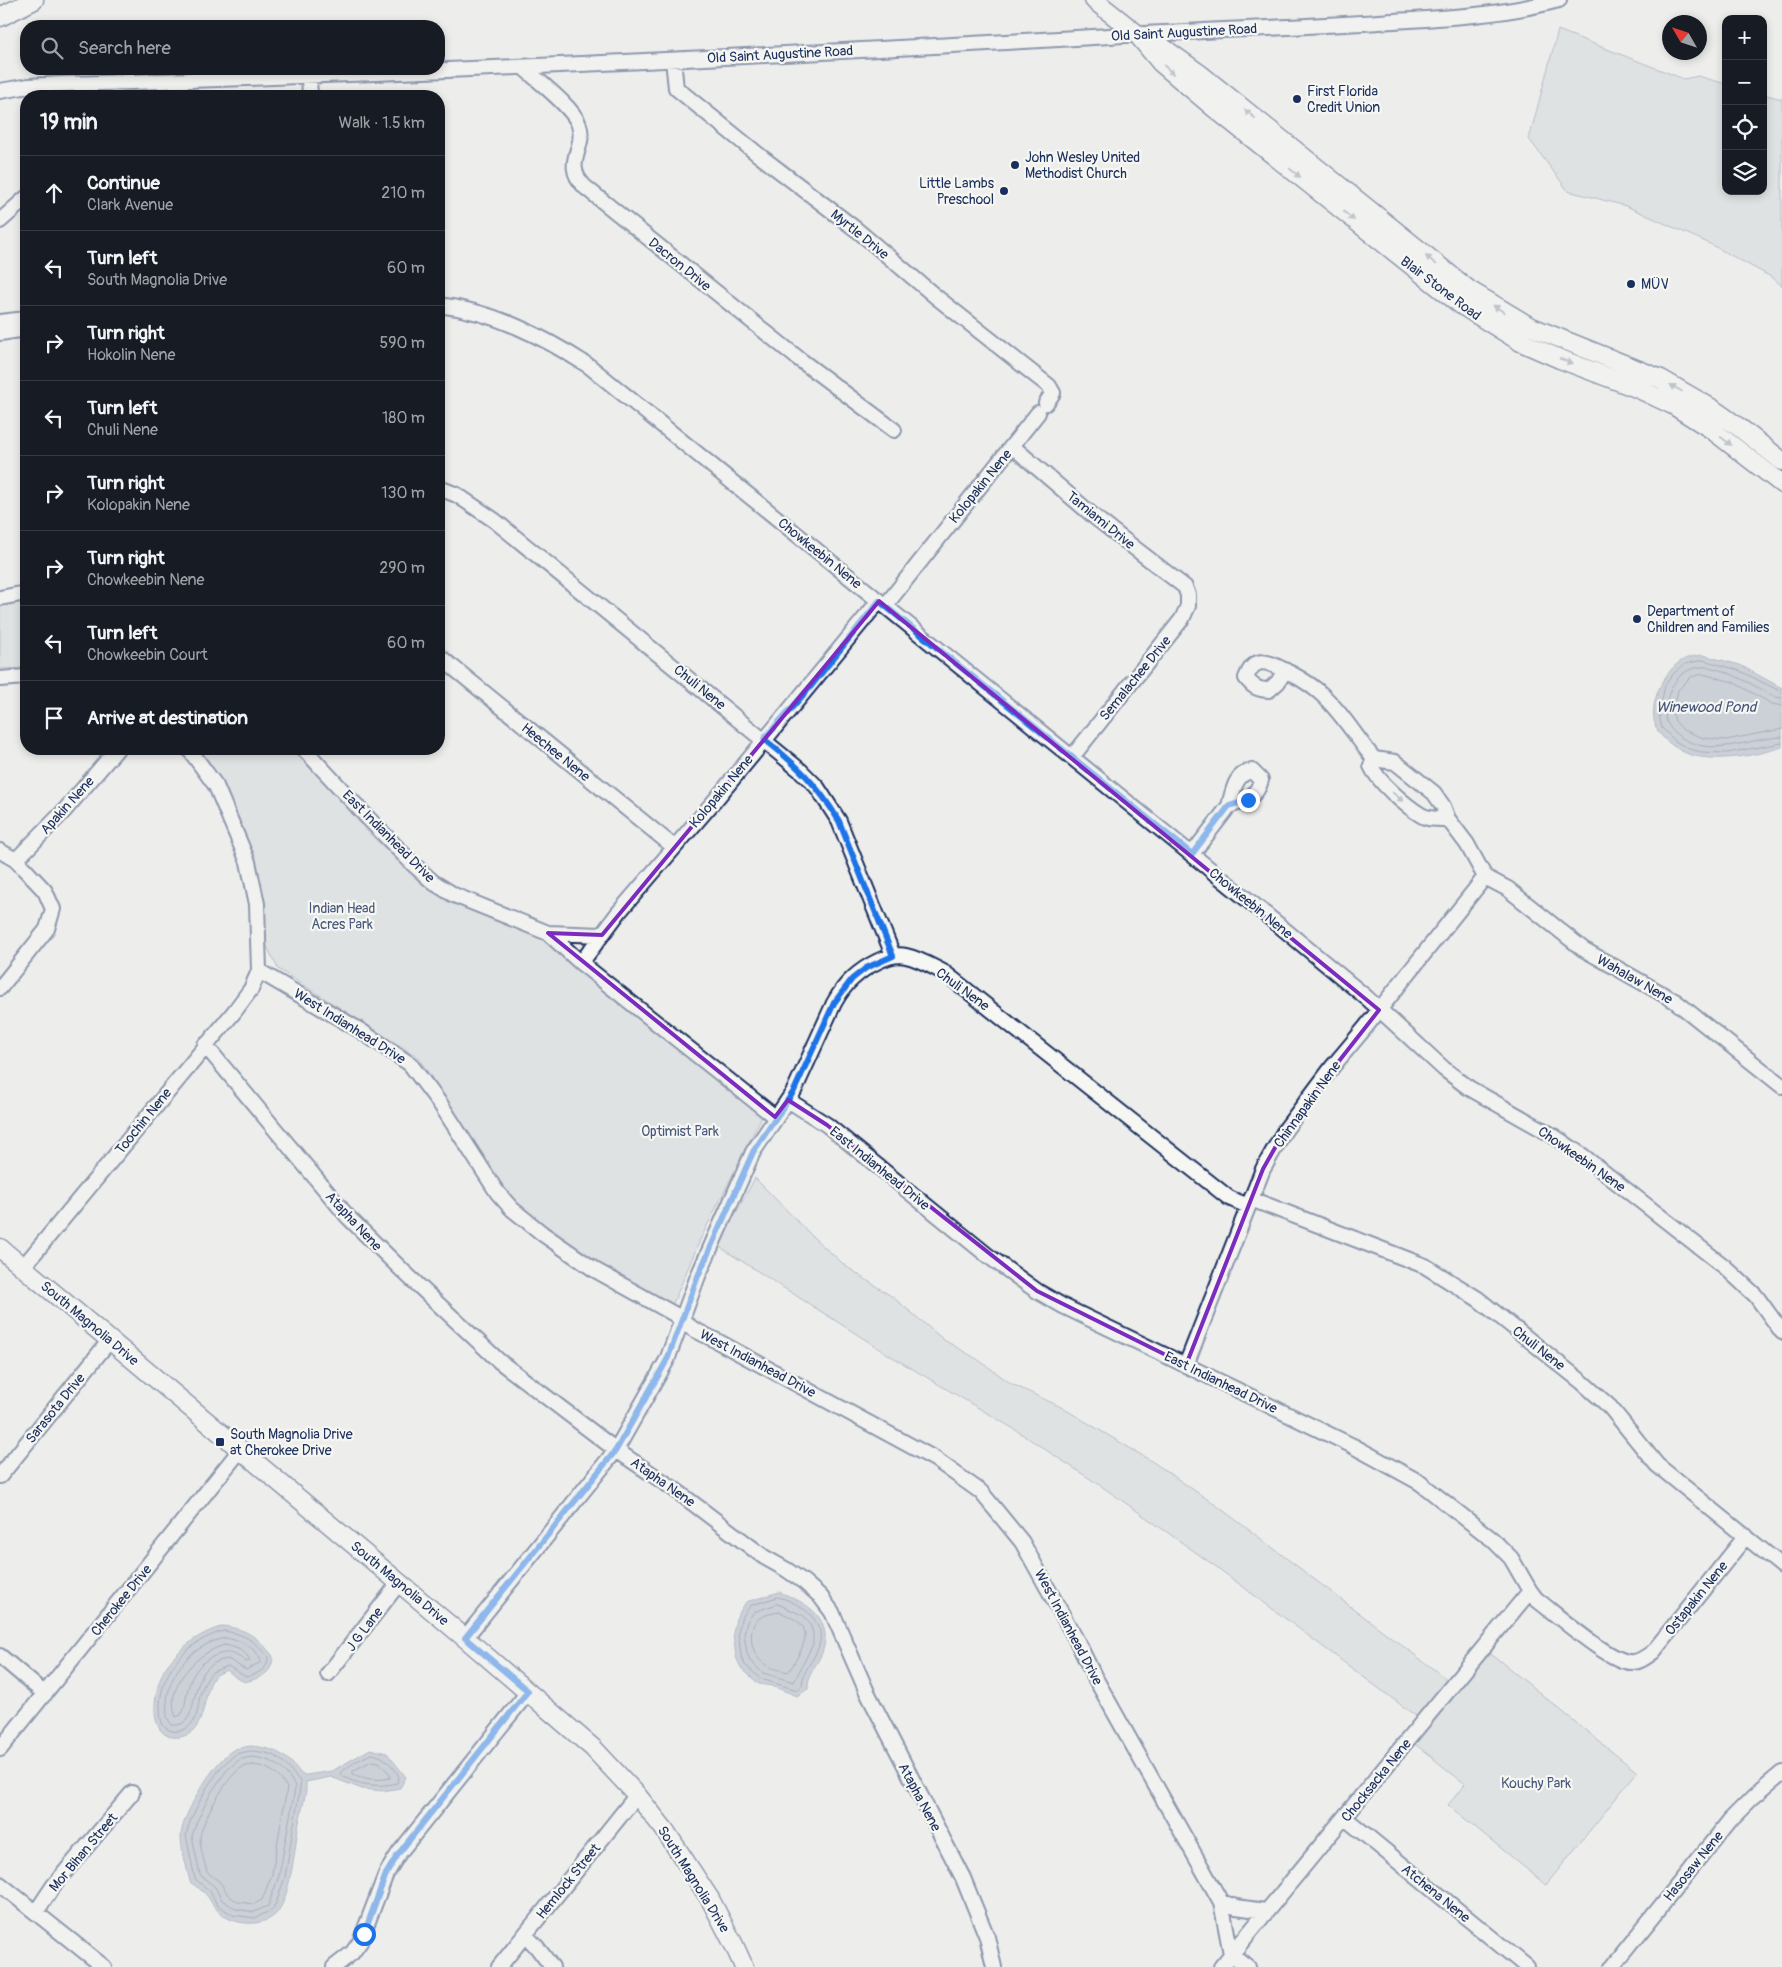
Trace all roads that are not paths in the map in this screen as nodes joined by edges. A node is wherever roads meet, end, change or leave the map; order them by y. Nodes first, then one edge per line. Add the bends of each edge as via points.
1 (34, 0) edge
2 (1094, 0) edge
3 (1559, 0) edge
4 (0, 18) edge
5 (1136, 34) junction
6 (673, 60) junction
7 (523, 67) junction
8 (445, 71) edge
9 (352, 75) edge
10 (309, 77) junction
11 (50, 90) edge
12 (310, 90) edge
13 (0, 91) edge
14 (20, 91) edge
15 (20, 203) edge
16 (0, 220) edge
17 (445, 306) edge
18 (0, 322) edge
19 (20, 324) edge
20 (20, 325) edge
21 (0, 333) edge
22 (1042, 408) joint
23 (1713, 420) junction
24 (894, 430) dead end
25 (1012, 446) junction
26 (1782, 462) edge
27 (1782, 484) edge
28 (445, 491) edge
29 (20, 594) edge
30 (1188, 595) joint
31 (0, 598) edge
32 (882, 604) junction
33 (445, 661) edge
34 (1285, 670) dead end
35 (20, 677) edge
36 (0, 679) edge
37 (764, 739) junction
38 (112, 755) edge
39 (193, 755) edge
40 (310, 755) edge
41 (1072, 757) junction
42 (1374, 760) junction
43 (1229, 806) dead end
44 (1448, 819) junction
45 (674, 847) junction
46 (0, 851) edge
47 (1192, 854) junction
48 (16, 860) junction
49 (1485, 877) junction
50 (548, 933) junction
51 (602, 935) junction
52 (893, 956) junction
53 (581, 963) junction
54 (259, 971) junction
55 (0, 988) edge
56 (1379, 1010) junction
57 (206, 1045) junction
58 (1782, 1086) edge
59 (788, 1100) junction
60 (775, 1117) junction
61 (1249, 1203) junction
62 (0, 1248) edge
63 (23, 1267) junction
64 (682, 1320) junction
65 (1782, 1332) edge
66 (110, 1340) junction
67 (1186, 1365) junction
68 (241, 1449) junction
69 (616, 1450) junction
70 (0, 1476) edge
71 (1746, 1536) junction
72 (1782, 1566) edge
73 (399, 1583) junction
74 (1530, 1591) junction
75 (465, 1638) junction
76 (0, 1656) edge
77 (1645, 1658) joint
78 (328, 1674) dead end
79 (528, 1691) junction
80 (45, 1694) junction
81 (0, 1749) edge
82 (1782, 1773) edge
83 (132, 1793) dead end
84 (638, 1795) junction
85 (1345, 1818) junction
86 (0, 1884) edge
87 (1221, 1902) junction
88 (1266, 1911) junction
89 (36, 1912) junction
90 (525, 1935) junction
91 (1232, 1954) junction
92 (104, 1967) edge
93 (334, 1967) edge
94 (499, 1967) edge
95 (552, 1967) edge
96 (744, 1967) edge
97 (994, 1967) edge
98 (1221, 1967) edge
99 (1248, 1967) edge
100 (1527, 1967) edge
101 (1612, 1967) edge

1 - 4 main road
2 - 5 main road, Blair Stone Road
3 - 5 street, Old Saint Augustine Road via 1506,12 1450,18
5 - 6 street, Old Saint Augustine Road
5 - 23 main road, Blair Stone Road via 1161,63 1267,138 1382,231 1460,304 1525,334 1560,359
6 - 7 street, Old Saint Augustine Road
6 - 22 street, Myrtle Drive via 676,88 1049,386 1053,393
7 - 8 street, Old Saint Augustine Road
7 - 24 street, Dacron Drive via 575,114 581,134 574,167 585,187 799,359
9 - 10 street, Old Saint Augustine Road
10 - 11 street, Old Saint Augustine Road
10 - 12 street
13 - 14 street, Old Saint Augustine Road
15 - 16 street
17 - 32 street, Chowkeebin Nene via 477,312 515,325 589,366
18 - 19 street
20 - 21 street
22 - 25 street, Kolopakin Nene
23 - 26 main road, Blair Stone Road
23 -> 27 main road, Blair Stone Road
25 - 30 street, Tamiami Drive via 1097,519 1170,574 1185,587
25 - 32 street, Kolopakin Nene
28 - 37 street, Chuli Nene via 494,520
29 - 31 street
30 - 41 street, Semalachee Drive via 1188,606 1182,619
32 - 37 street, Kolopakin Nene
32 - 41 street, Chowkeebin Nene
33 - 45 street, Heechee Nene
34 - 42 street via 1319,691 1332,704
35 - 36 street
37 - 45 street, Kolopakin Nene
37 - 52 street, Chuli Nene via 801,770 828,802 839,821
38 - 48 street, Apakin Nene
39 - 54 street via 216,786 248,862 257,904
40 - 50 street, East Indianhead Drive via 433,882 454,895
41 - 47 street, Chowkeebin Nene
42 - 44 street via 1395,762 1419,780 1434,793
42 -> 44 street via 1371,766 1375,776 1422,816
43 - 47 street
44 - 49 street via 1468,844
45 - 51 street, Kolopakin Nene
46 - 48 street
47 - 56 street, Chowkeebin Nene
48 - 55 street via 45,891 52,909 47,929
49 - 56 street, Chinnapakin Nene
49 - 58 street, Wahalaw Nene via 1508,889 1583,948 1675,1001
50 - 51 street
50 - 53 street, East Indianhead Drive
51 - 53 street, Kolopakin Nene
52 - 59 street via 866,968 842,990
52 - 61 street, Chuli Nene via 905,956 945,973 1228,1198
53 - 60 street, East Indianhead Drive
54 - 57 street, Toochin Nene via 251,990
54 - 64 street, West Indianhead Drive via 402,1057 421,1076 497,1192 512,1209 595,1270
56 - 61 street, Chinnapakin Nene via 1284,1130
56 - 65 street, Chowkeebin Nene via 1469,1088 1583,1156 1717,1261 1756,1296
57 - 63 street, Toochin Nene
57 - 69 street, Atapha Nene via 366,1235 499,1361
59 - 60 street
59 - 67 street, East Indianhead Drive via 827,1125 987,1255 1037,1291
60 - 64 street via 753,1152
61 - 67 street, Chinnapakin Nene
61 - 71 street, Chuli Nene via 1425,1266 1478,1299 1582,1382 1610,1407 1657,1465
62 - 63 main road, South Magnolia Drive
63 - 66 main road, South Magnolia Drive
64 - 69 street via 667,1360
64 - 87 street, West Indianhead Drive via 693,1330 935,1459 981,1492 1022,1542
66 - 68 main road, South Magnolia Drive
66 - 70 street, Sarasota Drive
67 - 74 street, East Indianhead Drive via 1353,1446 1419,1482 1493,1540 1510,1558
68 - 73 main road, South Magnolia Drive
68 - 80 street, Cherokee Drive
69 - 75 street
69 - 97 street, Atapha Nene via 674,1489 764,1558 804,1582 832,1612 867,1692 967,1887 987,1936
71 - 72 street, Chuli Nene
71 - 77 street, Ostapakin Nene
73 - 75 main road, South Magnolia Drive
73 - 78 street, J G Lane
74 - 77 street, East Indianhead Drive via 1536,1599 1618,1660 1632,1663
74 - 85 street, Chocksacka Nene
75 - 79 main road, South Magnolia Drive
76 - 80 street
79 - 84 main road, South Magnolia Drive via 593,1748
79 - 93 street via 399,1853 386,1874 360,1942
80 - 81 street, Cherokee Drive
82 - 101 street, Hasosaw Nene via 1731,1820
83 - 89 street, Mor Bihan Street
84 - 90 street, Hemlock Street
84 - 96 main road, South Magnolia Drive via 686,1860 710,1899
85 - 88 street, Chocksacka Nene
85 - 100 street, Atchena Nene
86 - 89 street
87 - 88 street
87 - 91 street, West Indianhead Drive
88 - 91 street, Chocksacka Nene
89 - 92 street
90 - 94 street, Hemlock Street
90 - 95 street
91 - 98 street, Chocksacka Nene
91 - 99 street

